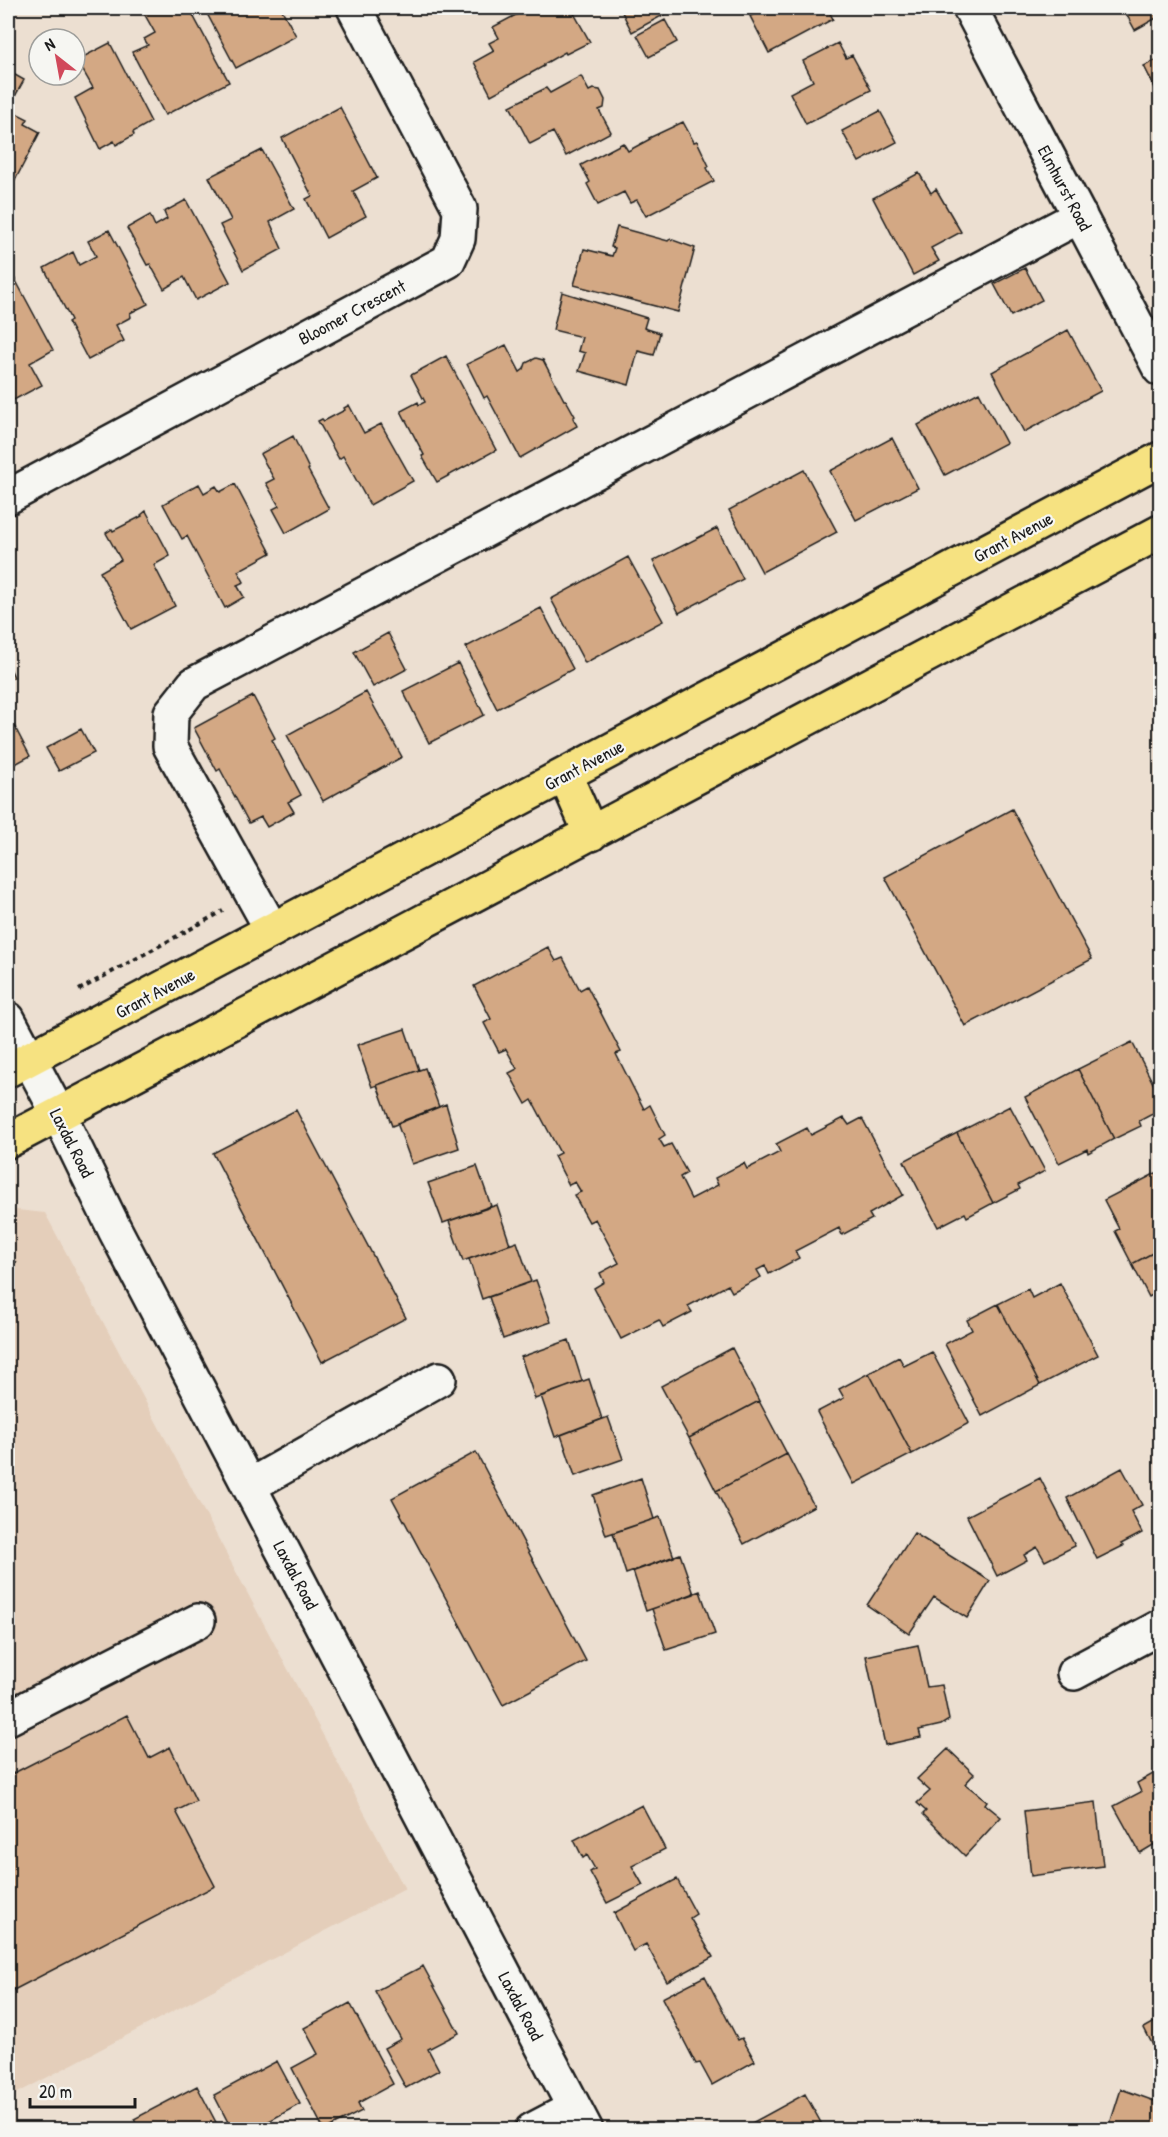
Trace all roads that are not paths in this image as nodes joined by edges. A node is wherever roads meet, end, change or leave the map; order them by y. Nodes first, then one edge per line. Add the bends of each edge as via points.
1 (354, 8) edge
2 (970, 8) edge
3 (1080, 216) junction
4 (1161, 369) edge
5 (1161, 459) edge
6 (8, 497) edge
7 (1161, 532) edge
8 (565, 775) junction
9 (591, 834) junction
10 (272, 930) junction
11 (8, 1019) edge
12 (18, 1065) edge
13 (58, 1115) junction
14 (8, 1141) edge
15 (439, 1379) dead end
16 (249, 1486) junction
17 (198, 1622) dead end
18 (1161, 1626) edge
19 (1074, 1673) dead end
20 (8, 1718) edge
21 (580, 2119) edge
22 (532, 2130) edge

1 - 6 street, Bloomer Crescent via 460,209 458,239 448,261
2 - 3 street, Elmhurst Road
3 - 4 street, Elmhurst Road
3 - 10 street via 194,684 171,713 170,746
5 - 8 main road, Grant Avenue
7 - 9 main road
8 - 9 main road
8 - 10 main road, Grant Avenue
9 - 13 main road
10 - 12 main road, Grant Avenue
11 - 12 street, Laxdal Road
12 - 13 street, Laxdal Road
13 - 14 main road
13 - 16 street, Laxdal Road
15 - 16 street
16 - 21 street, Laxdal Road
17 - 20 street
18 - 19 street
21 - 22 street

